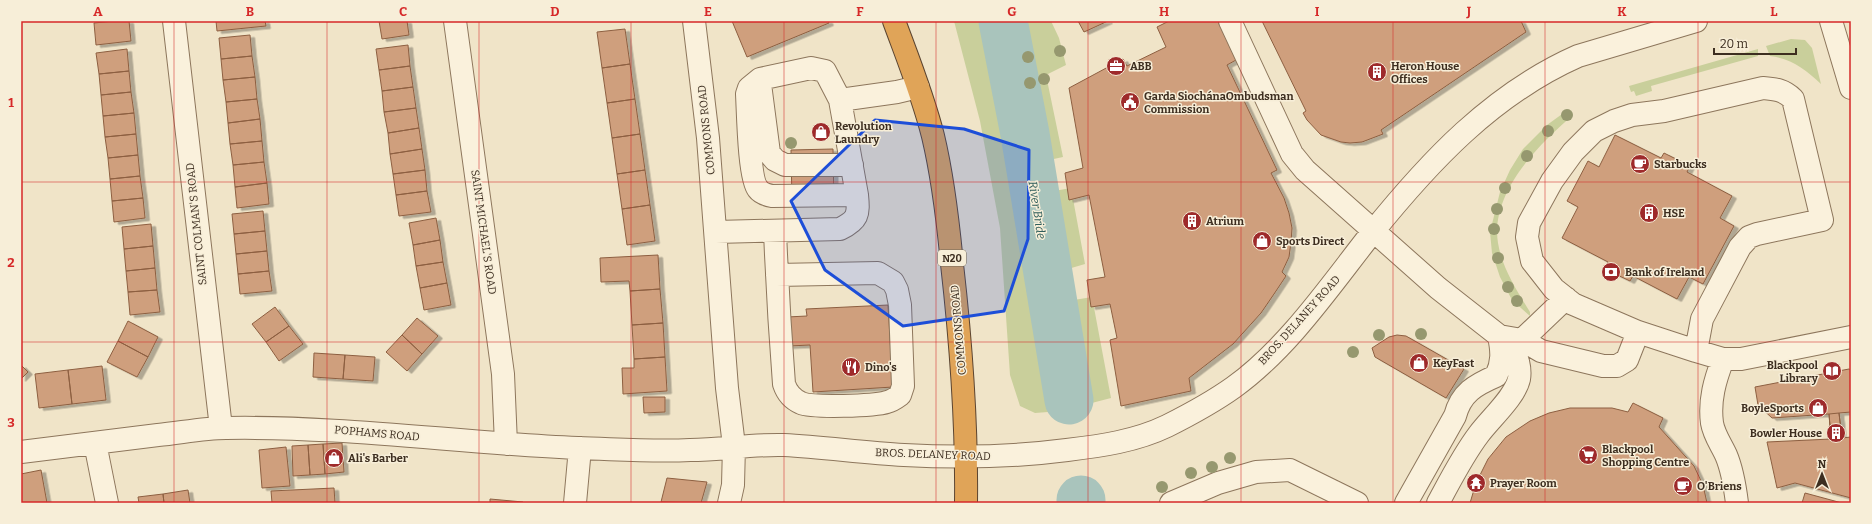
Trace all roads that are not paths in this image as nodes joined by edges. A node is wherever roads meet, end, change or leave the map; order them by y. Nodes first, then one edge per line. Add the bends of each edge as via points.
1 (174, 21) edge
2 (455, 21) edge
3 (694, 21) edge
4 (894, 21) edge
5 (1230, 21) edge
6 (1696, 21) edge
7 (1831, 21) edge
8 (760, 79) junction
9 (918, 87) junction
10 (1851, 88) edge
11 (840, 100) junction
12 (852, 165) junction
13 (857, 195) junction
14 (775, 231) junction
15 (716, 232) junction
16 (1373, 232) junction
17 (777, 275) junction
18 (1566, 298) junction
19 (1638, 332) junction
20 (1500, 336) junction
21 (1851, 337) edge
22 (1522, 340) junction
23 (1696, 351) junction
24 (1723, 359) junction
25 (221, 428) junction
26 (95, 443) junction
27 (506, 444) junction
28 (734, 446) junction
29 (580, 448) junction
30 (21, 452) edge
31 (967, 457) junction
32 (107, 503) edge
33 (576, 503) edge
34 (730, 503) edge
35 (966, 503) edge
36 (1171, 503) edge
37 (1357, 503) edge
38 (1406, 503) edge
39 (1438, 503) edge
40 (1737, 503) edge

1 - 25 street, SAINT COLMAN'S ROAD
2 - 27 street, SAINT MICHAEL'S ROAD via 503,374
3 - 15 street, COMMONS ROAD
4 - 9 highway, COMMONS ROAD / N20
5 - 16 street via 1292,154 1314,179
6 - 16 street, BROS. DELANEY ROAD via 1578,56 1514,91 1473,123 1436,160
7 - 10 street
8 - 11 street via 811,68 825,71
8 - 12 street via 769,153 775,160 785,165
8 - 13 street via 749,88 747,94 753,175 758,189 772,196
9 - 11 street
9 - 31 highway, COMMONS ROAD / N20 via 933,136 943,188 958,312
11 - 12 street
12 - 13 street
13 - 14 street via 859,211 853,223 840,229
14 - 15 street
14 - 17 street
15 - 28 street, COMMONS ROAD via 727,388
16 - 20 street via 1438,288
16 - 31 street, BROS. DELANEY ROAD via 1335,282 1280,345 1234,387 1194,411 1164,427 1102,446 1032,454
17 - 17 street via 878,273 893,282 900,305 903,386 900,395 885,403 822,406 802,403 792,398 786,392 784,384
18 - 19 street via 1573,304
18 - 22 street
18 - 23 street via 1554,289 1532,261 1527,237 1529,223 1539,202 1573,152 1594,131 1632,115 1664,111 1764,88 1778,89 1793,99 1822,220 1757,234 1740,247 1702,319
19 - 22 street via 1627,360 1617,366 1603,366 1541,351
19 - 23 street
20 - 22 street
20 - 38 street via 1503,354 1496,376 1478,384 1464,395
20 - 39 street via 1516,353 1520,368 1519,380 1456,468
21 - 24 street via 1753,357
23 - 24 street
24 - 40 street via 1712,394 1712,424 1732,472
25 - 26 street, POPHAMS ROAD
25 - 27 street, POPHAMS ROAD via 328,429
26 - 30 street, POPHAMS ROAD
26 - 32 street
27 - 29 street, POPHAMS ROAD
28 - 29 street, POPHAMS ROAD via 691,450
28 - 31 street, BROS. DELANEY ROAD via 782,445 903,455
28 - 34 street, COMMONS ROAD
29 - 33 street
31 - 35 highway, COMMONS ROAD / N20
36 - 37 street via 1218,483 1256,472 1290,470

